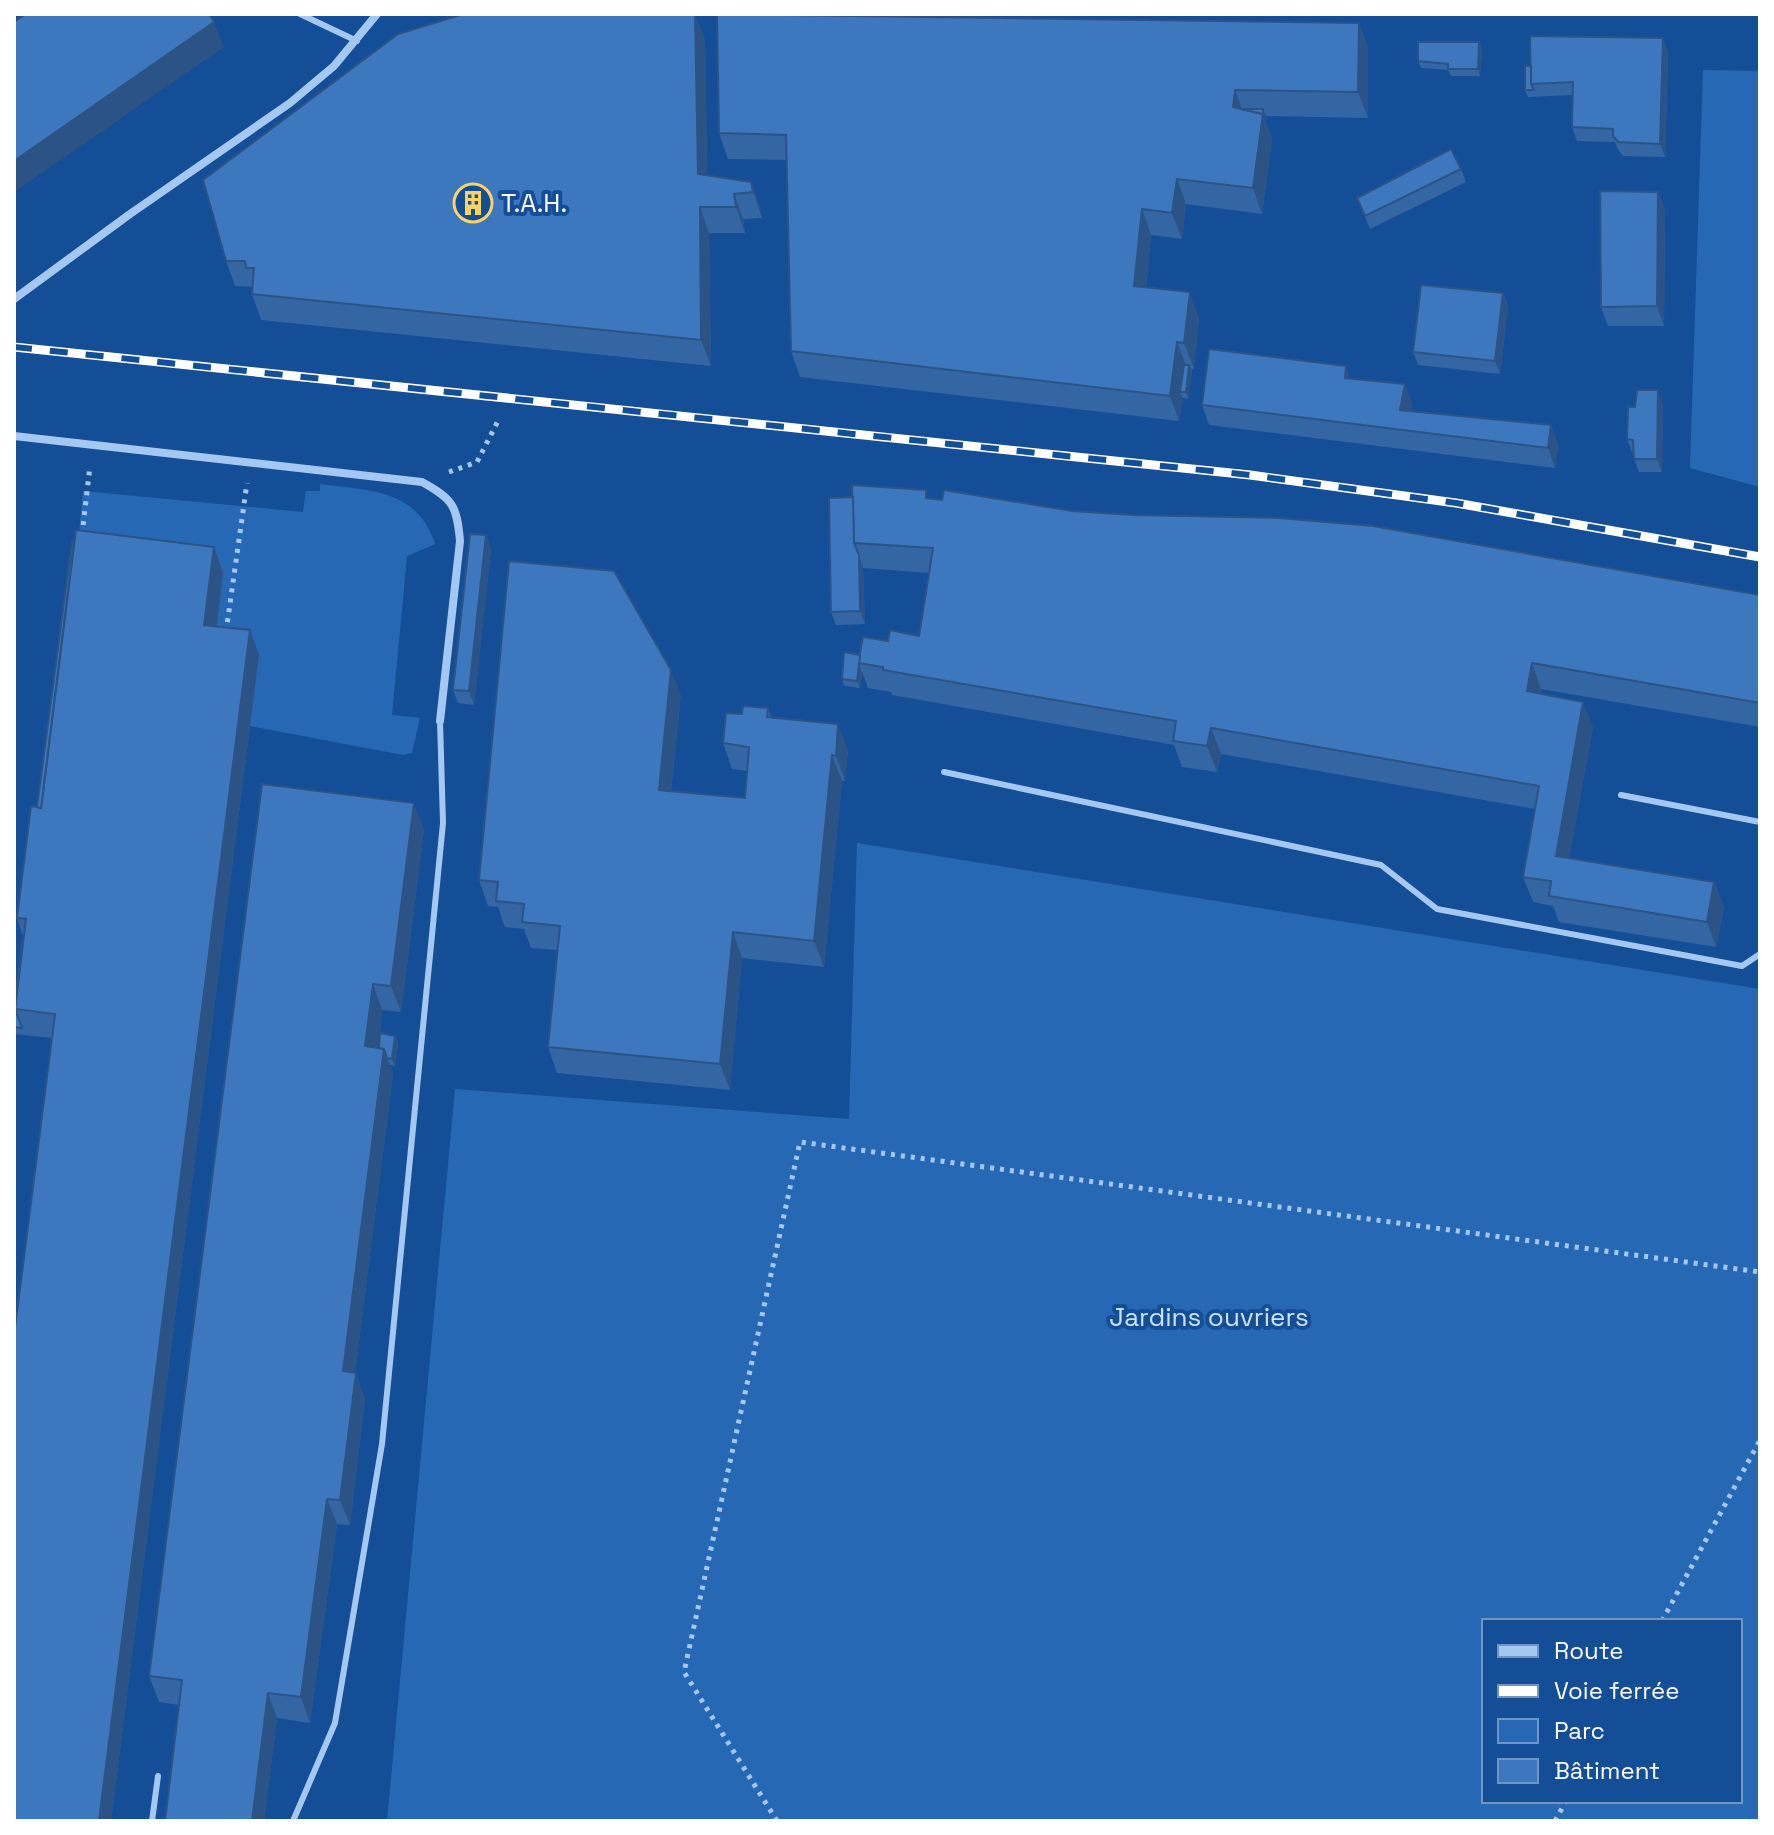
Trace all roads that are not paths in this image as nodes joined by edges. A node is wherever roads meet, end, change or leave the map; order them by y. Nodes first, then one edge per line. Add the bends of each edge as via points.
1 (300, 14) edge
2 (377, 14) edge
3 (357, 41) junction
4 (14, 299) edge
5 (14, 436) edge
6 (440, 721) joint
7 (944, 772) dead end
8 (1621, 795) dead end
9 (1760, 822) edge
10 (1760, 954) edge
11 (158, 1776) dead end
12 (152, 1821) edge
13 (293, 1821) edge

1 - 3 lane
2 - 3 street
3 - 4 street via 290,103
5 - 6 street via 422,482 445,494 458,516 460,541
6 - 13 lane via 443,823 382,1444 335,1723
7 - 10 lane via 1381,865 1437,909 1742,966
8 - 9 lane
11 - 12 lane

